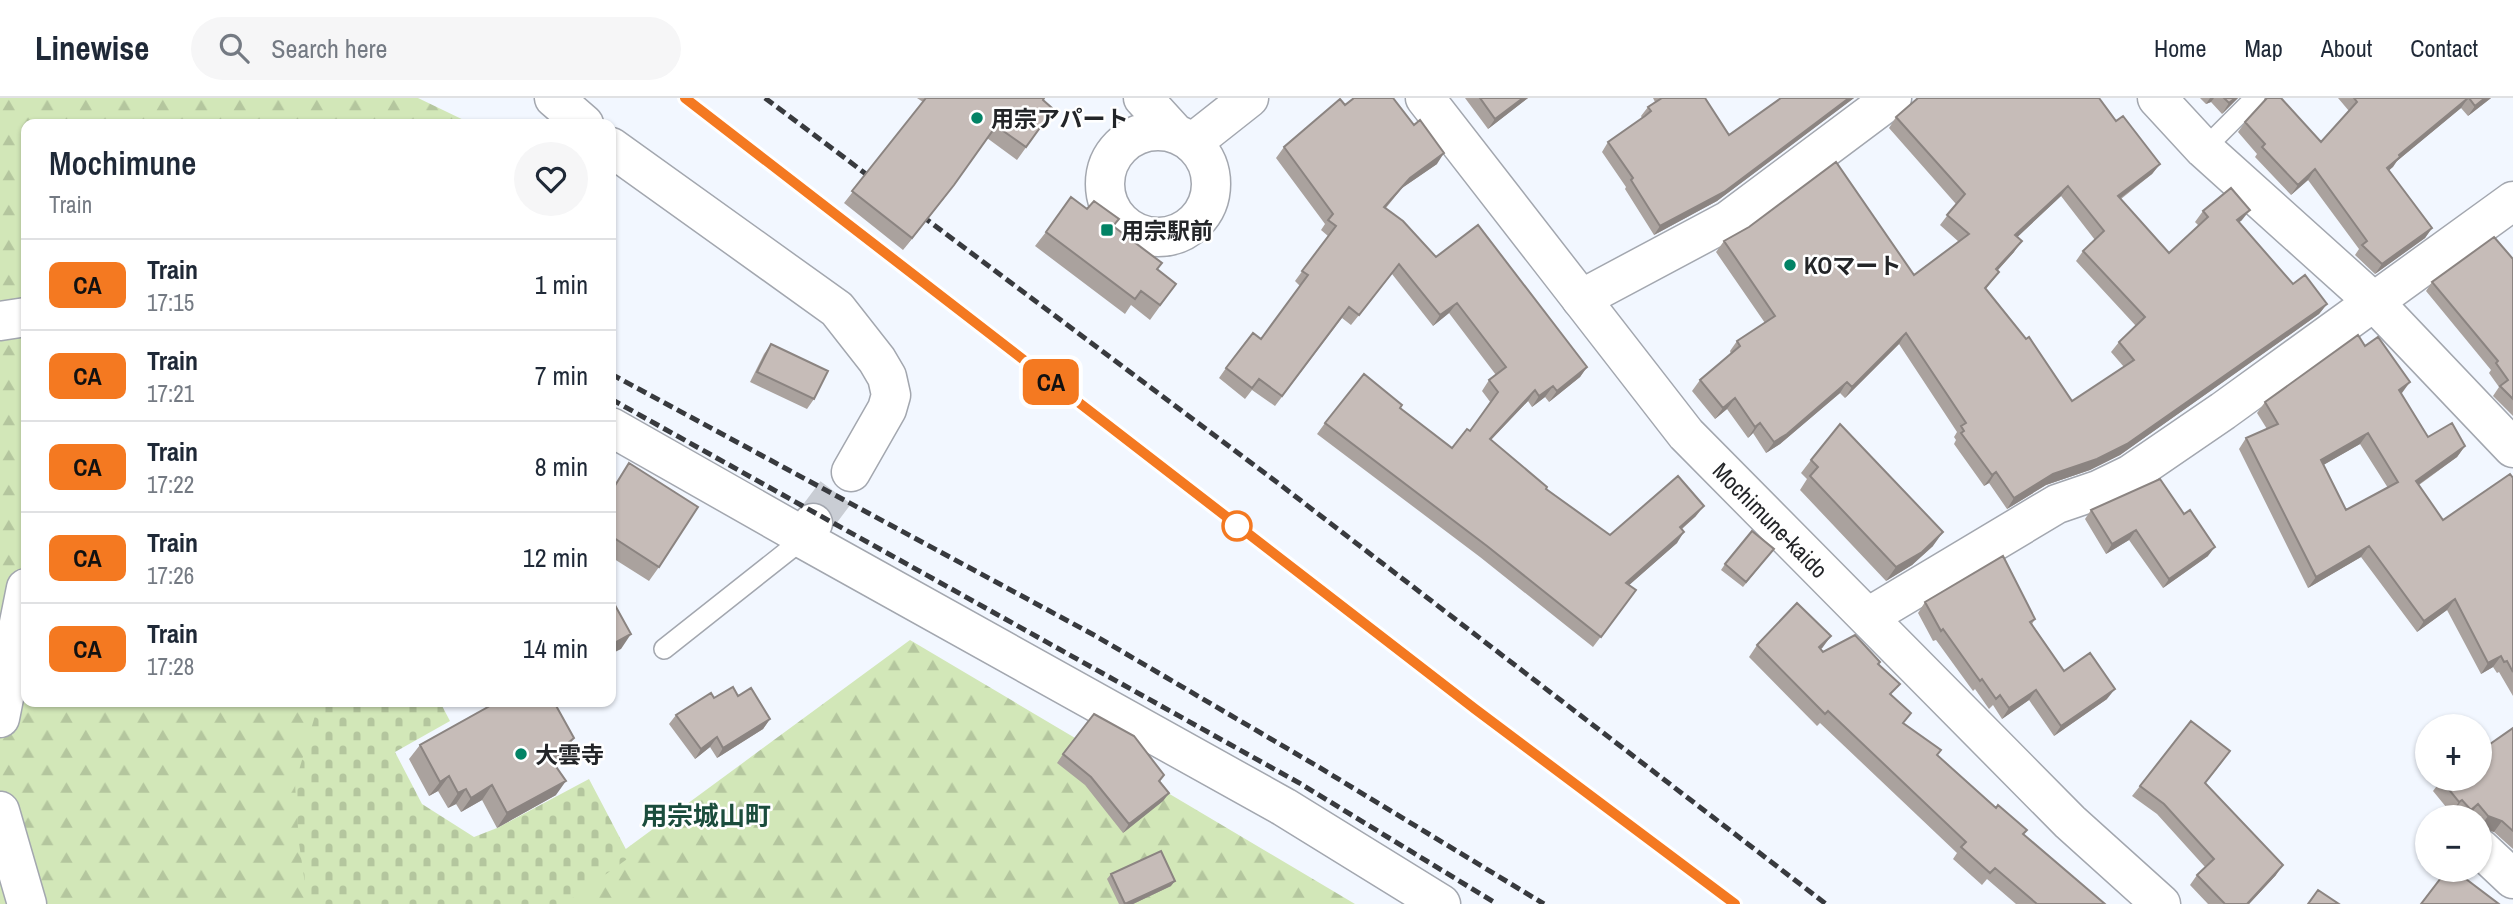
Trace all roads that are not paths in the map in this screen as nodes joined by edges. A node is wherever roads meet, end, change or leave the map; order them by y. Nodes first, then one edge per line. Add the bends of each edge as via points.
1 (554, 98) edge
2 (1143, 98) edge
3 (1249, 98) edge
4 (1425, 98) edge
5 (1892, 98) edge
6 (2157, 98) edge
7 (2255, 98) edge
8 (578, 119) edge
9 (2204, 149) junction
10 (616, 151) edge
11 (2513, 201) edge
12 (1581, 299) junction
13 (2374, 302) junction
14 (21, 318) edge
15 (0, 321) edge
16 (616, 430) edge
17 (2508, 435) edge
18 (850, 472) tunnel mouth
19 (808, 531) junction
20 (21, 613) edge
21 (1868, 617) junction
22 (664, 649) dead end
23 (0, 718) edge
24 (0, 811) edge
25 (2492, 859) edge
26 (2513, 879) edge
27 (27, 904) edge
28 (1441, 904) edge
29 (2161, 904) edge

1 - 8 street
2 - 3 street via 1184,138
4 - 12 street, Mochimune-kaido
5 - 12 street via 1729,220
6 - 9 street
7 - 9 lane
9 - 13 street
10 - 18 street via 837,309 877,360 891,395
11 - 13 street
12 - 21 street, Mochimune-kaido via 1686,434
13 - 17 street
13 - 21 street via 2131,474 2057,504
14 - 15 street
16 - 19 street via 802,535
19 - 22 lane
19 - 28 street via 1284,807
20 - 23 street
21 - 29 street, Mochimune-kaido via 2070,822
24 - 27 street
25 - 26 street

